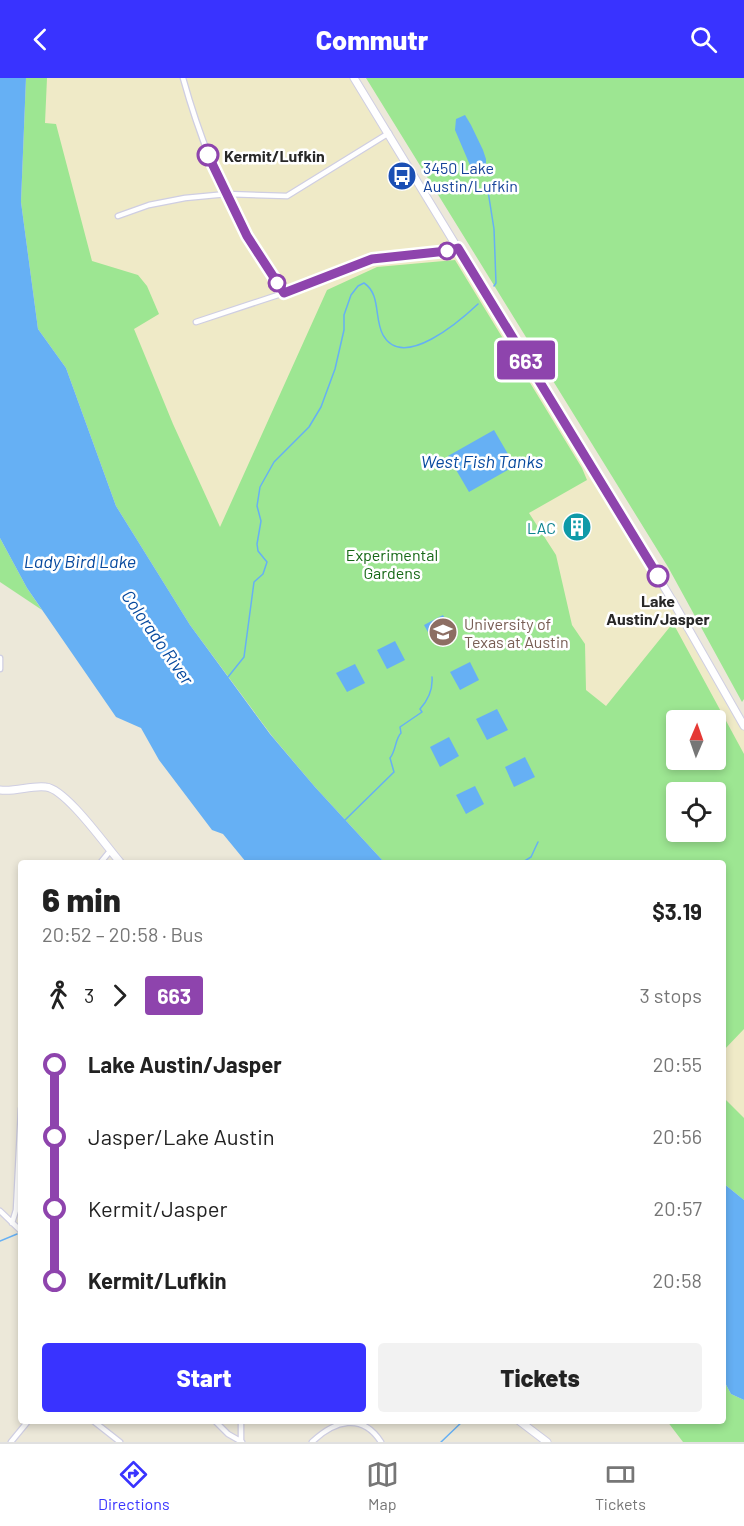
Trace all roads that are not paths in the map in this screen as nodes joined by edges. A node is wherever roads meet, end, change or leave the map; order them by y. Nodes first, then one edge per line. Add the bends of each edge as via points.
1 (183, 78) edge
2 (354, 78) edge
3 (389, 133) junction
4 (227, 194) junction
5 (118, 216) dead end
6 (458, 248) junction
7 (284, 293) junction
8 (196, 322) dead end
9 (0, 658) edge
10 (0, 669) edge
11 (742, 716) edge
12 (744, 726) edge
13 (0, 790) edge
14 (110, 850) junction
15 (102, 860) edge
16 (118, 860) edge
17 (18, 1170) edge
18 (0, 1211) edge
19 (12, 1223) junction
20 (18, 1228) edge
21 (26, 1424) edge
22 (97, 1424) edge
23 (218, 1424) edge
24 (241, 1424) edge
25 (340, 1424) edge
26 (359, 1424) edge
27 (523, 1424) edge
28 (11, 1442) edge
29 (120, 1442) edge
30 (241, 1442) edge
31 (312, 1442) edge
32 (381, 1442) edge
33 (547, 1442) edge

1 - 4 street via 208,155
2 - 3 street
3 - 4 street via 287,196
3 - 6 street
4 - 5 street via 149,205
4 - 7 street via 247,236
6 - 7 street via 372,259
6 - 11 street
7 - 8 street
9 - 10 street
11 - 12 street
13 - 14 street via 54,789
14 - 15 street
14 - 16 street
17 - 19 street
18 - 19 street
19 - 20 street
21 - 28 street
22 - 29 street
23 - 30 street
24 - 30 street
25 - 31 street
26 - 32 street via 371,1429
27 - 33 street

